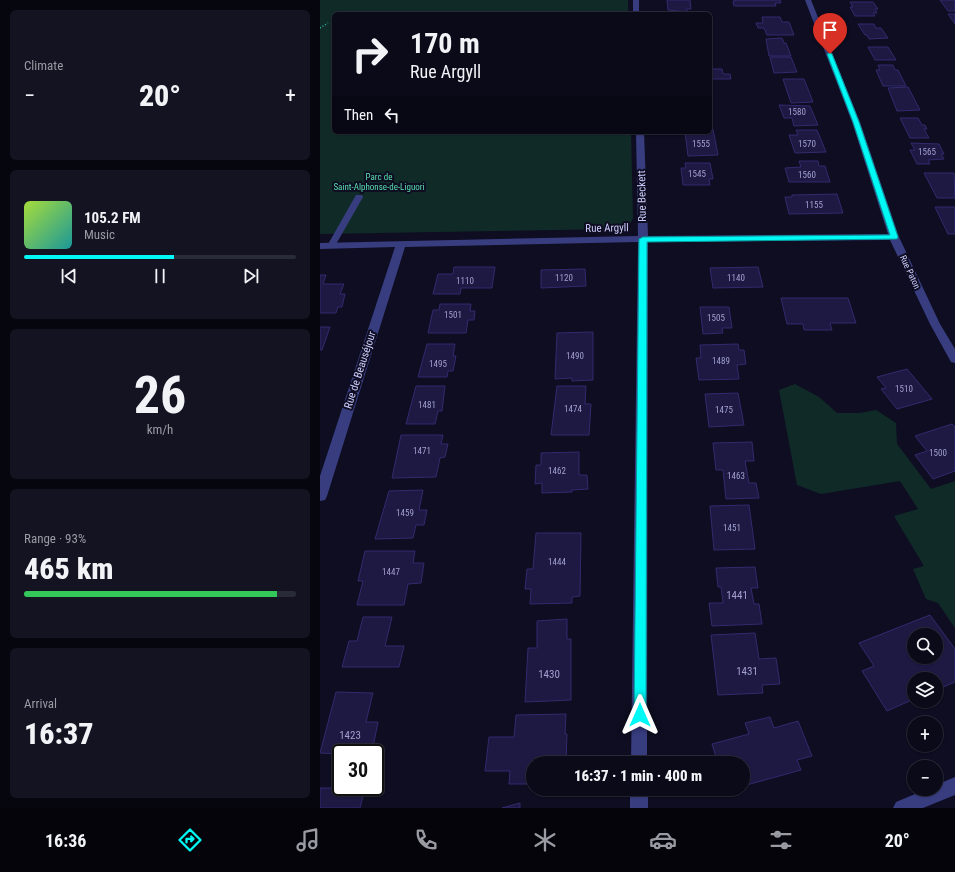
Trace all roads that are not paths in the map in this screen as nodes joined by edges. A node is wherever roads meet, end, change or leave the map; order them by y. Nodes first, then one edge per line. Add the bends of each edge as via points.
1 (636, 0) edge
2 (808, 0) edge
3 (636, 12) edge
4 (640, 134) edge
5 (359, 197) dead end
6 (894, 237) junction
7 (643, 239) junction
8 (400, 245) junction
9 (320, 246) edge
10 (331, 246) junction
11 (955, 359) edge
12 (320, 496) edge
13 (640, 756) edge
14 (955, 786) edge
15 (639, 796) edge
16 (639, 808) edge
17 (902, 808) edge

1 - 3 street
2 - 6 street, Rue Paton via 856,122
4 - 7 street, Rue Beckett
5 - 10 lane
6 - 7 street, Rue Argyll
6 - 11 street, Rue Paton via 935,324
7 - 8 street, Rue Argyll
7 - 13 street, Rue Beckett
8 - 10 street, Rue Argyll
8 - 12 street, Rue de Beauséjour
9 - 10 street, Rue Argyll
14 - 17 street
15 - 16 street

